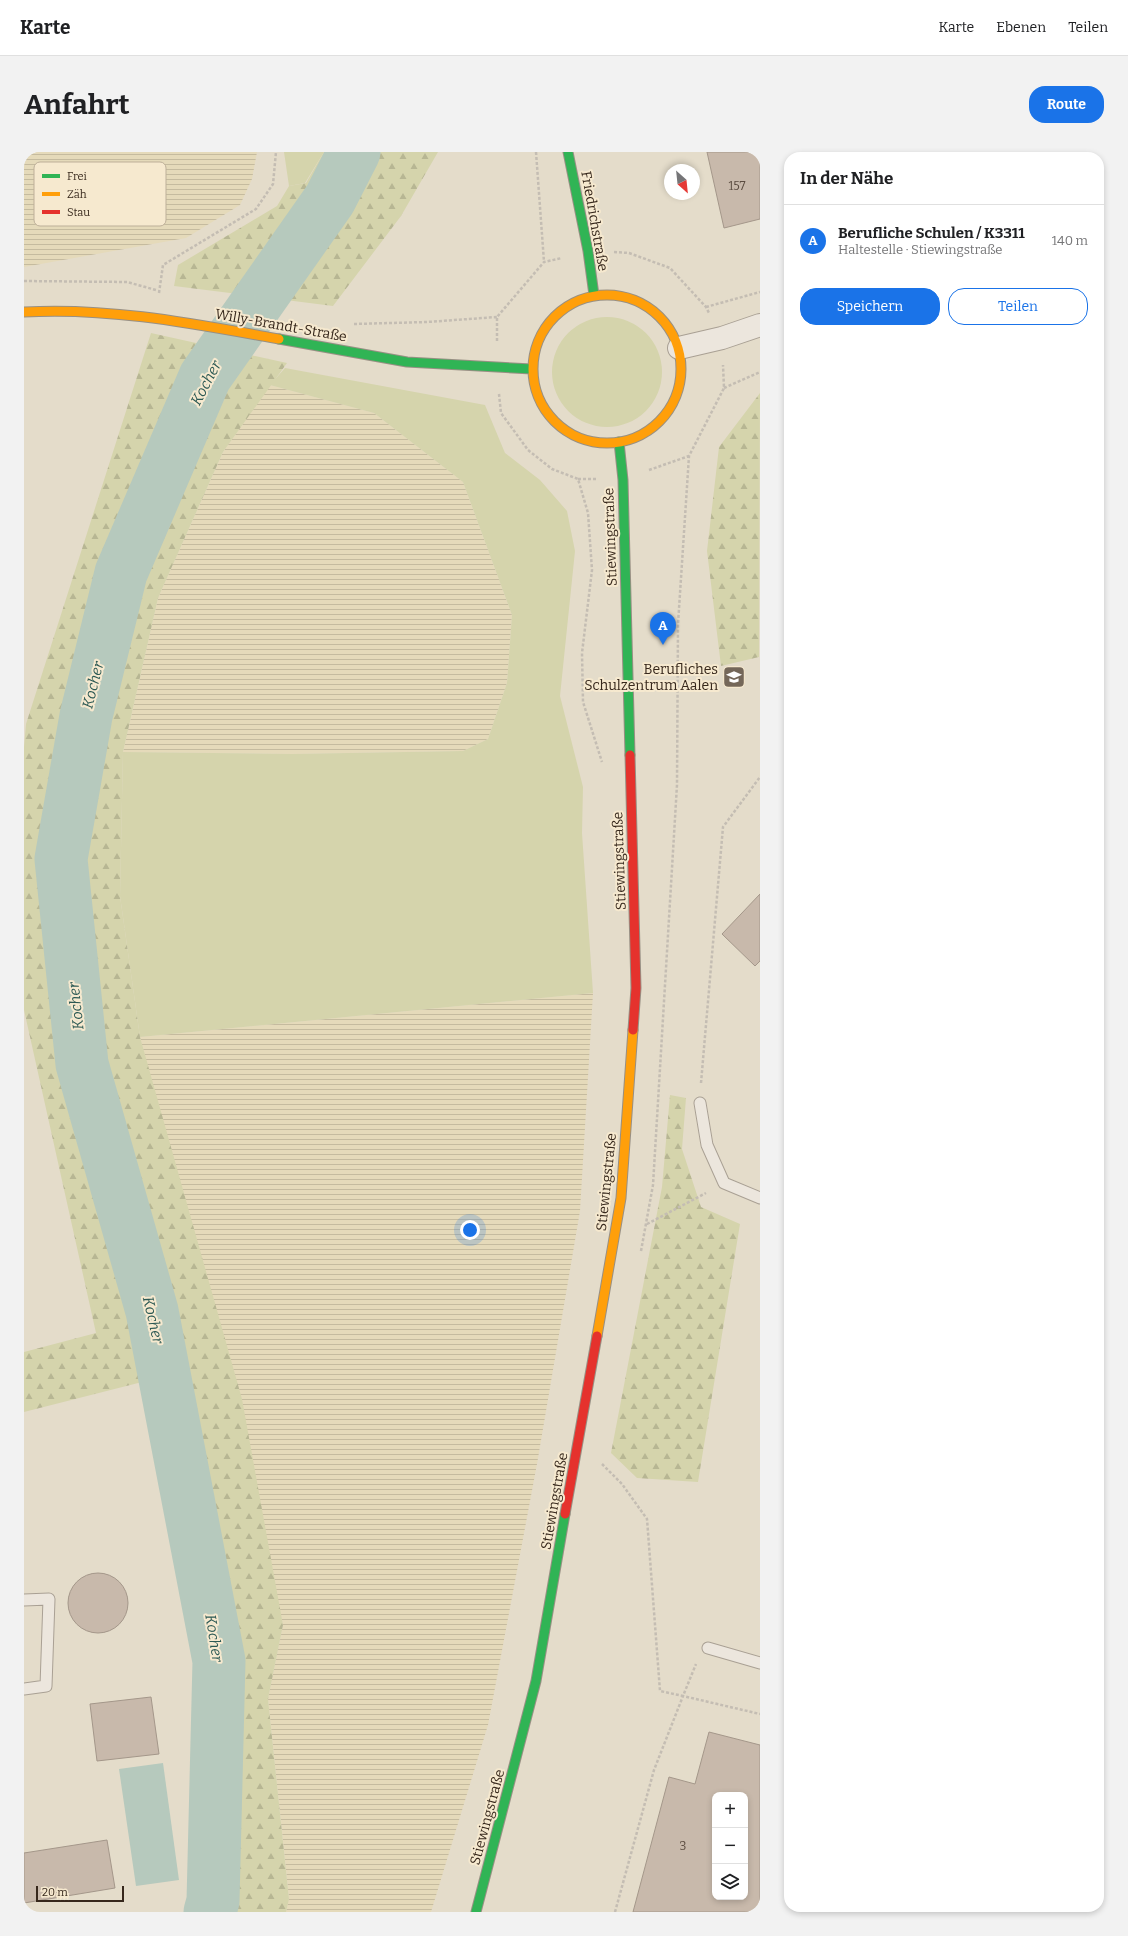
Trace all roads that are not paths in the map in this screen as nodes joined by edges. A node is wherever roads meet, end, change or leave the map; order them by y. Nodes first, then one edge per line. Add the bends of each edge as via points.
1 (568, 152) edge
2 (594, 295) junction
3 (24, 312) edge
4 (760, 325) edge
5 (679, 348) junction
6 (532, 369) junction
7 (620, 442) junction
8 (700, 1103) road end
9 (760, 1198) edge
10 (24, 1600) edge
11 (708, 1648) road end
12 (760, 1663) edge
13 (24, 1690) edge
14 (476, 1912) edge

1 - 2 main road, Friedrichstraße
2 - 5 main road via 616,295 636,300 655,312 670,328
2 - 6 main road via 570,304 550,321 537,343
3 - 6 main road, Willy-Brandt-Straße via 62,310 174,320 408,362
4 - 5 street via 722,338
5 - 7 main road via 679,385 676,397 663,418 643,434
6 - 7 main road via 535,390 544,410 559,426 577,437 598,443
7 - 14 main road, Stiewingstraße via 636,988 621,1198 536,1680
8 - 9 lane via 707,1145 724,1183
10 - 13 lane via 49,1599 46,1686
11 - 12 lane

